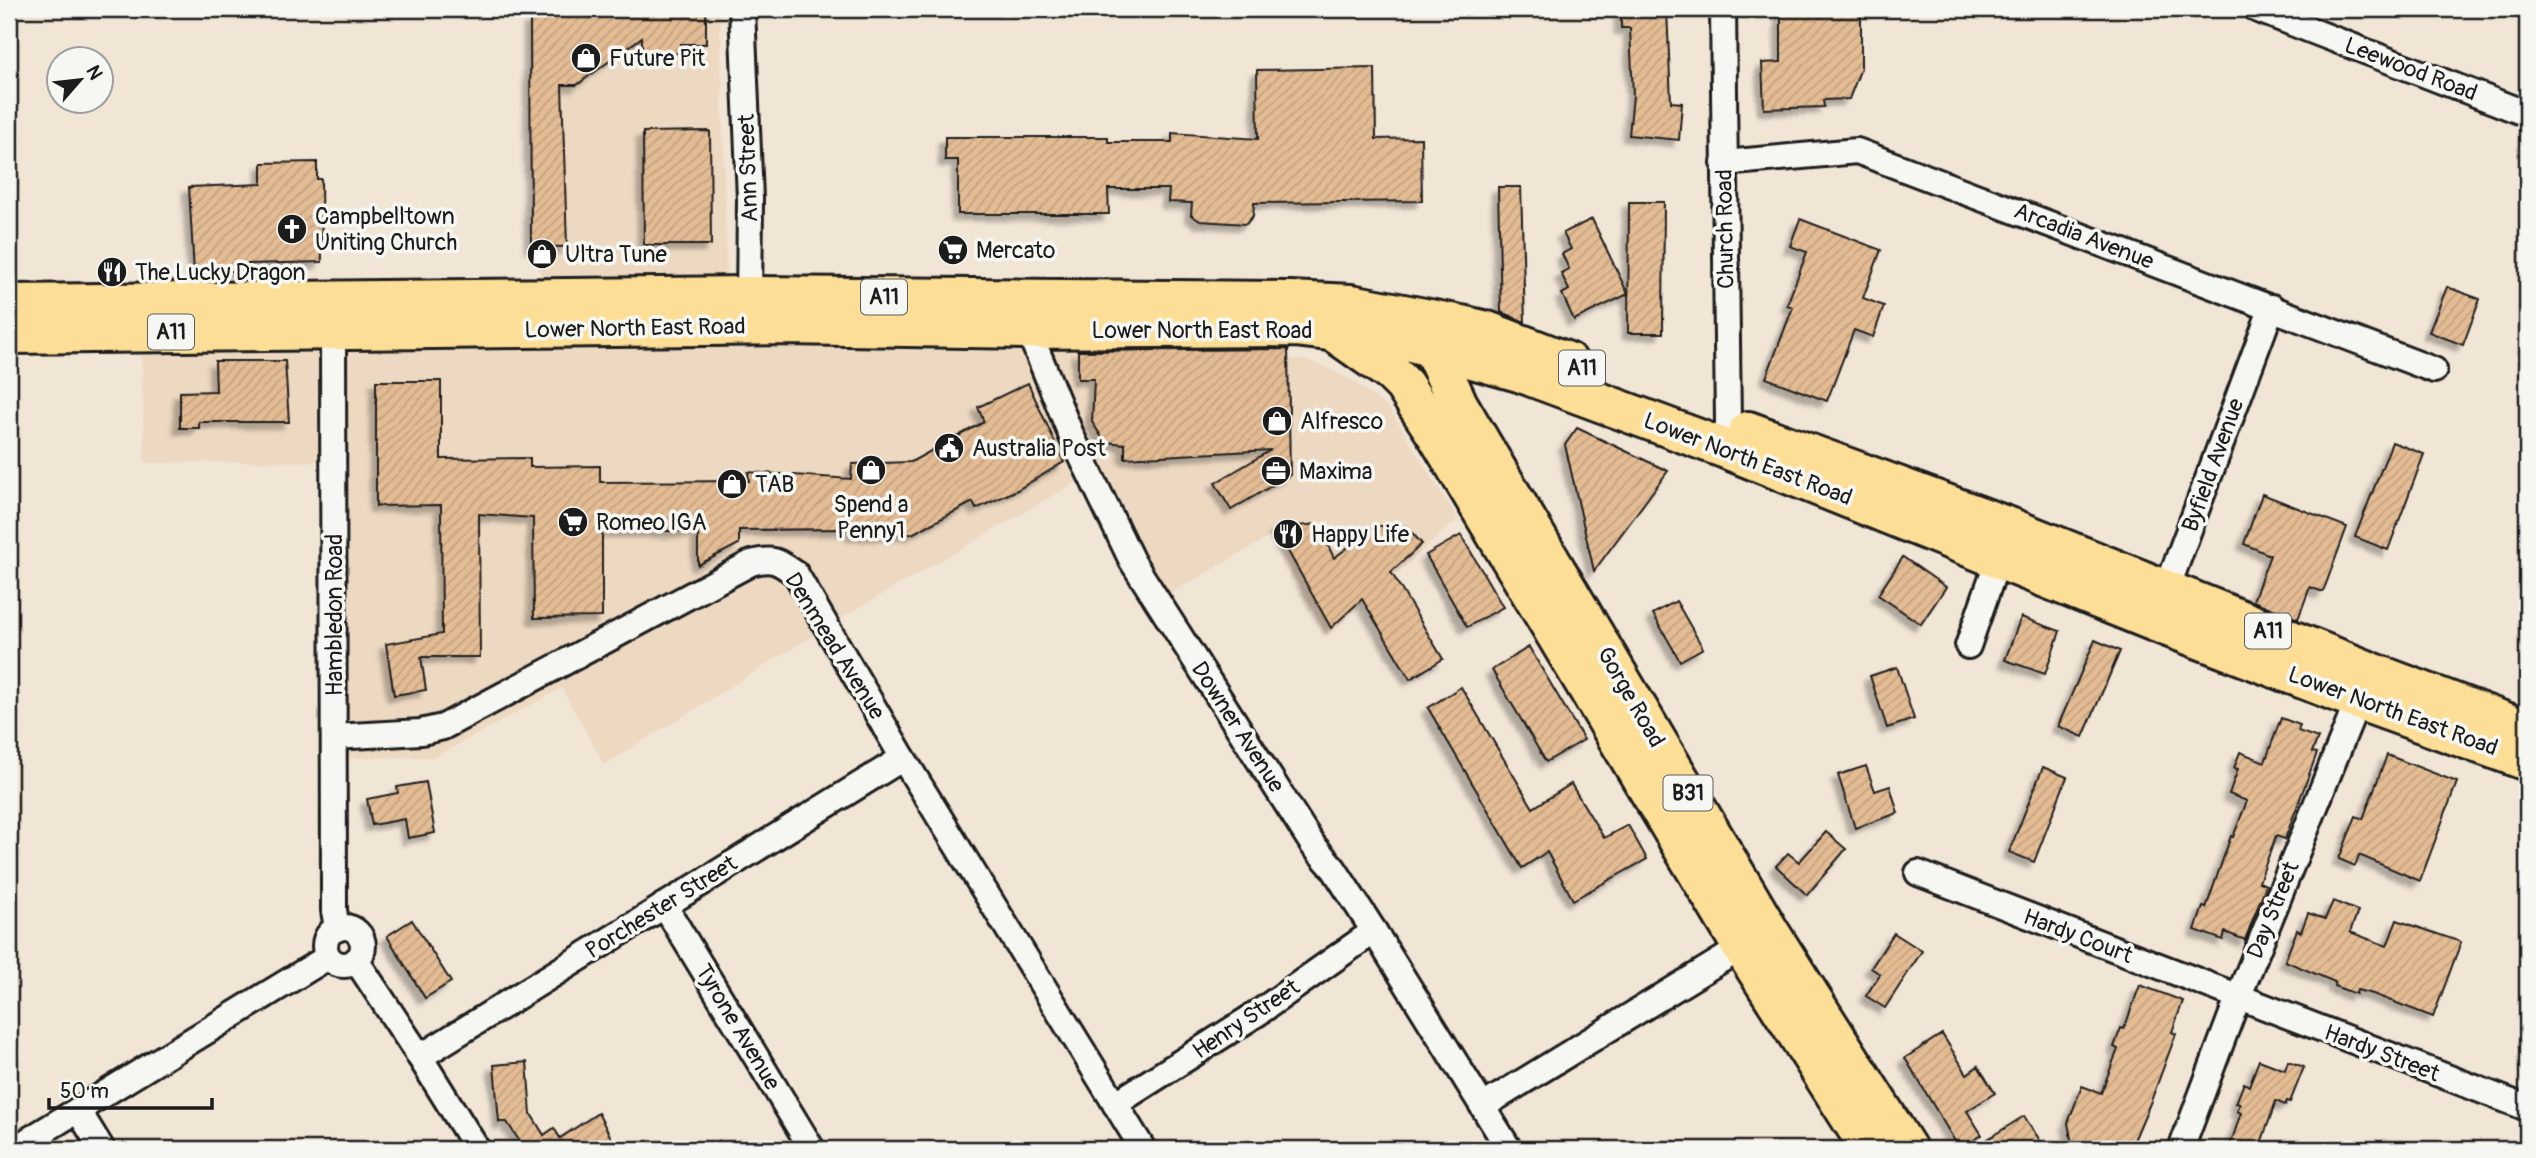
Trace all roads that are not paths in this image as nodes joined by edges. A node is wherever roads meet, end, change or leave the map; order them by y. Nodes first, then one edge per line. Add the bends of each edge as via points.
1 (741, 9) edge
2 (1723, 9) edge
3 (2256, 9) edge
4 (2527, 114) edge
5 (1724, 163) junction
6 (9, 304) edge
7 (2272, 307) junction
8 (749, 312) junction
9 (333, 315) junction
10 (1028, 329) junction
11 (1333, 332) junction
12 (1433, 333) junction
13 (9, 334) edge
14 (2434, 370) dead end
15 (1727, 436) junction
16 (1438, 437) junction
17 (2003, 543) junction
18 (2161, 606) junction
19 (1968, 646) dead end
20 (2364, 686) junction
21 (2527, 730) edge
22 (334, 737) junction
23 (903, 758) junction
24 (2527, 761) edge
25 (1919, 873) dead end
26 (664, 905) junction
27 (337, 929) junction
28 (1374, 931) junction
29 (1756, 939) junction
30 (328, 957) junction
31 (356, 960) junction
32 (2238, 998) junction
33 (420, 1056) junction
34 (1115, 1104) junction
35 (1483, 1106) junction
36 (2527, 1108) edge
37 (78, 1110) junction
38 (14, 1149) edge
39 (102, 1149) edge
40 (477, 1149) edge
41 (812, 1149) edge
42 (1143, 1149) edge
43 (1509, 1149) edge
44 (1870, 1149) edge
45 (1907, 1149) edge
46 (2181, 1149) edge

1 - 8 street, Ann Street via 750,199
2 - 5 street, Church Road
3 - 4 street, Leewood Road
5 - 7 street, Arcadia Avenue via 1857,151
5 - 15 street, Church Road
6 - 9 main road, Lower North East Road / A11
7 - 14 street, Arcadia Avenue
7 - 18 street, Byfield Avenue
8 - 9 main road, Lower North East Road / A11
8 - 10 main road, Lower North East Road / A11
8 - 12 main road, Lower North East Road / A11 via 1290,301 1351,303
9 - 13 main road, Lower North East Road / A11
9 - 22 street, Hambledon Road
10 - 11 main road, Lower North East Road / A11 via 1295,327
10 - 28 street, Downer Avenue via 1072,436 1132,561 1313,845
11 - 12 main road, Lower North East Road / A11 via 1404,340
11 - 16 main road, Gorge Road / B31 via 1392,373
12 - 15 main road, Lower North East Road / A11 via 1487,331
12 - 16 main road, Gorge Road / B31 via 1427,371
12 - 29 main road, Gorge Road / B31 via 1458,404
15 - 17 main road, Lower North East Road / A11
16 - 29 main road, Gorge Road / B31
17 - 18 main road, Lower North East Road / A11
17 - 19 street
18 - 20 main road, Lower North East Road / A11
20 - 21 main road, Lower North East Road / A11
20 - 24 main road, Lower North East Road / A11
20 - 32 street, Day Street
22 - 23 street, Denmead Avenue via 443,727 768,558 796,574
22 - 27 street, Hambledon Road
23 - 26 street, Porchester Street
23 - 34 street, Denmead Avenue
25 - 32 street, Hardy Court
26 - 33 street, Porchester Street
26 - 41 street, Tyrone Avenue
27 - 30 street via 327,938
27 - 31 street via 358,934 363,943
28 - 34 street, Henry Street via 1258,1013
28 - 35 street, Downer Avenue
29 - 35 street
29 - 44 main road, Gorge Road / B31
29 - 45 main road, Gorge Road / B31
30 - 31 street via 342,965
30 - 37 street
31 - 33 street
32 - 36 street, Hardy Street
32 - 46 street, Day Street
33 - 40 street
34 - 42 street, Denmead Avenue
35 - 43 street, Downer Avenue
37 - 38 street
37 - 39 street

